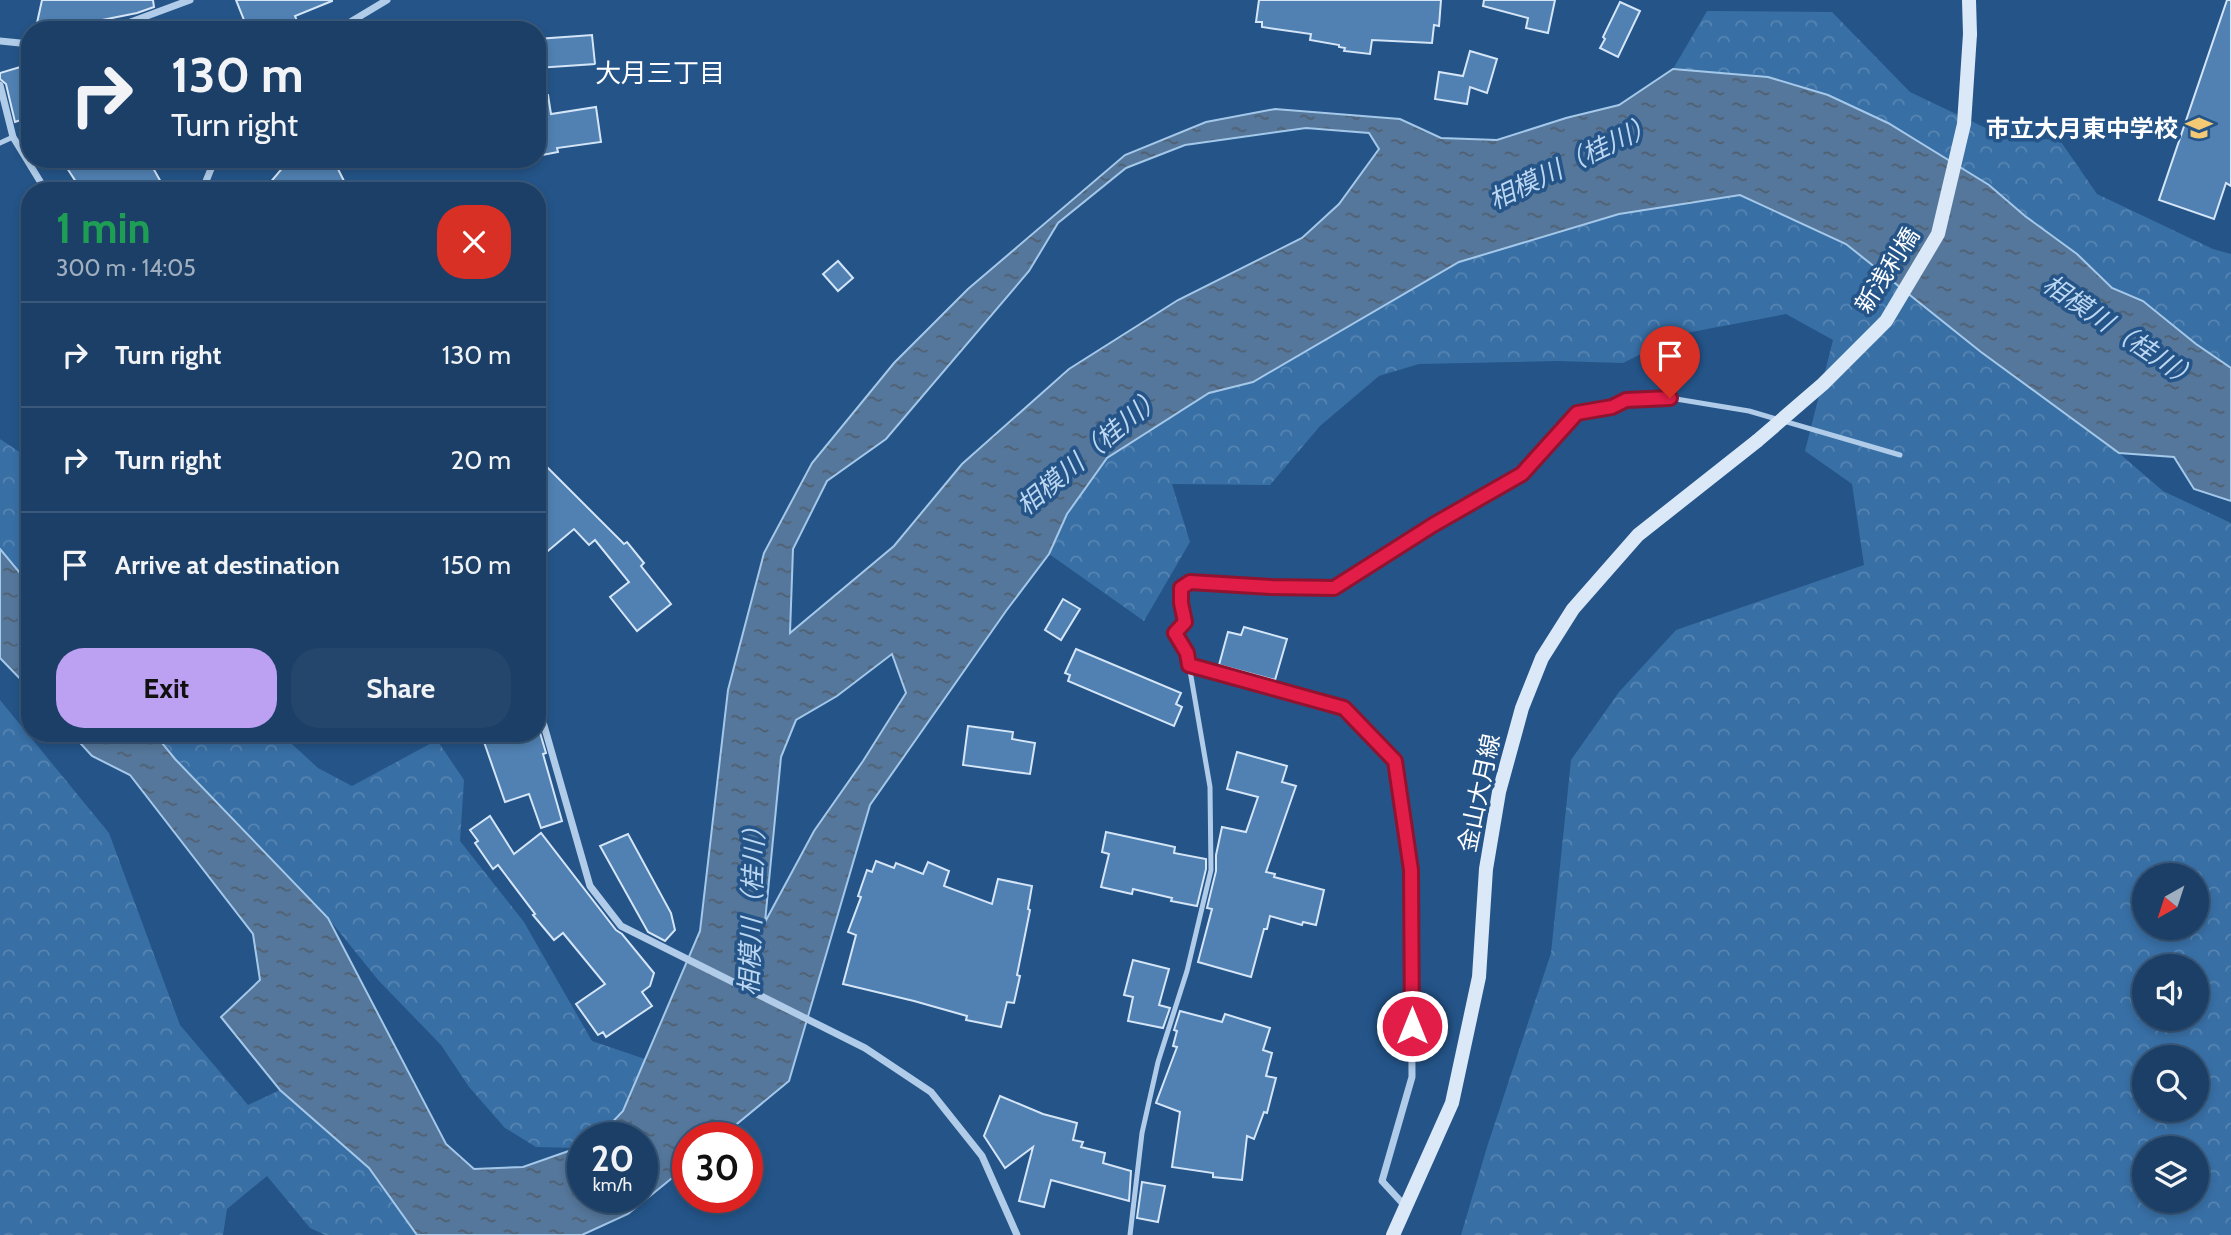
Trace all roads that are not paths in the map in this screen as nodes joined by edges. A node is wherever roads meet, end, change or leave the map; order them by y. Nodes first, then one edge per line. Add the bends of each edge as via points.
1 (190, 0) edge
2 (387, 0) edge
3 (1969, 0) edge
4 (133, 21) edge
5 (352, 21) edge
6 (0, 41) edge
7 (21, 43) edge
8 (0, 85) edge
9 (13, 137) junction
10 (0, 143) edge
11 (21, 150) edge
12 (1757, 441) joint
13 (1900, 454) dead end
14 (1189, 665) junction
15 (546, 732) edge
16 (1405, 1206) junction
17 (1017, 1235) edge
18 (1130, 1235) edge
19 (1393, 1235) edge

1 - 4 street
2 - 5 street
3 - 12 main road, 新浅利橋, bridge via 1964,124 1938,234 1886,321
6 - 7 street
8 - 9 street
9 - 10 lane
9 - 11 street
12 - 16 main road, 金山大月線 via 1638,535 1573,609 1542,657 1522,708 1499,792 1486,869 1479,977 1452,1103
13 - 14 lane via 1749,411 1670,398 1626,400 1577,413 1522,474 1334,588 1190,582 1181,588 1185,622 1175,633
14 - 16 street via 1344,708 1395,761 1411,870 1412,1077 1382,1181
14 - 18 lane via 1210,787 1211,870 1142,1133
15 - 17 street via 590,886 621,926 857,1044 931,1092 982,1156
16 - 19 main road, 金山大月線

